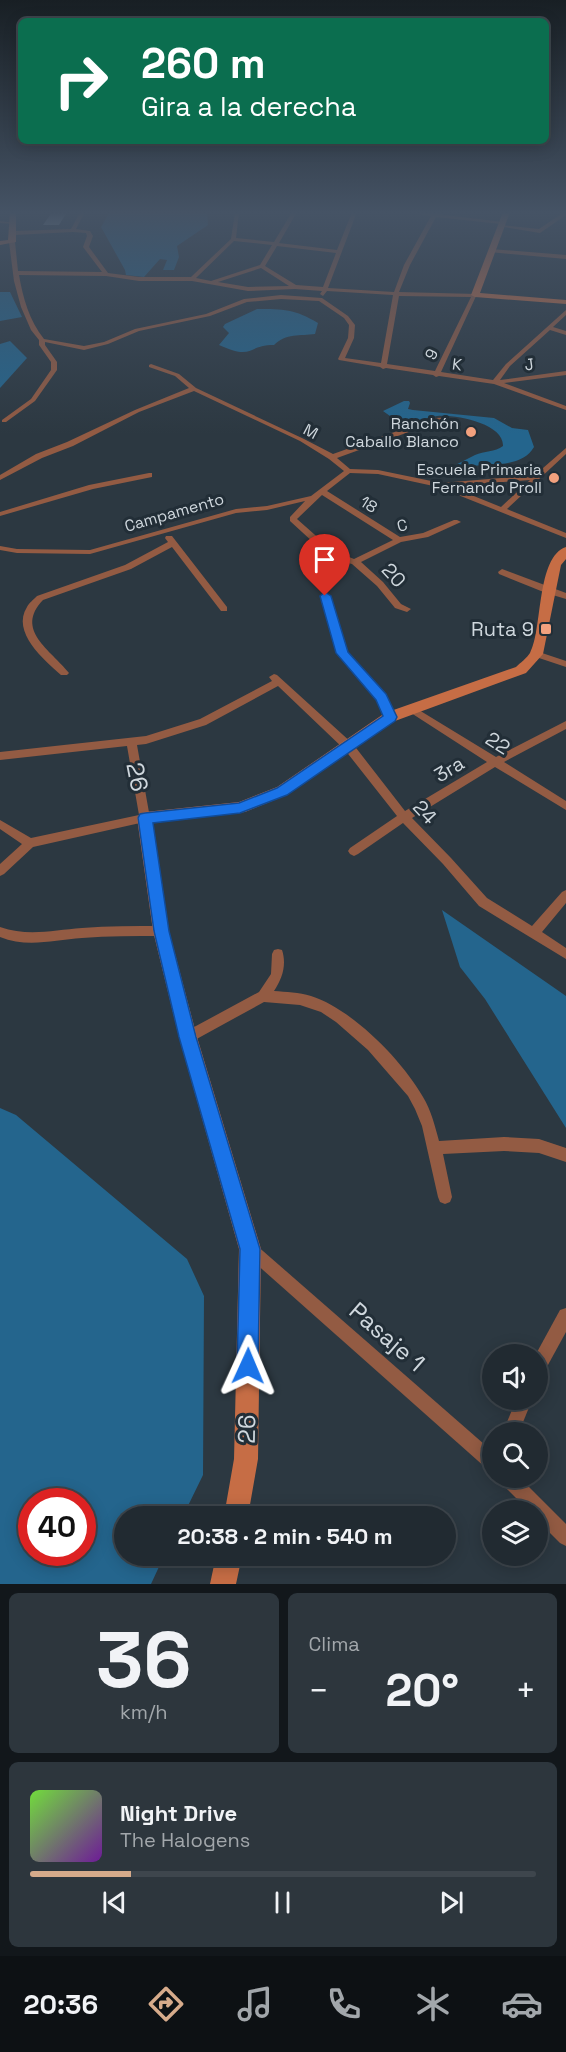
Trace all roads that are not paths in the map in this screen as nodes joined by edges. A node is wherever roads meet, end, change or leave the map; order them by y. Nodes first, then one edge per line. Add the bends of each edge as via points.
1 (19, 286) edge
2 (225, 286) edge
3 (327, 286) edge
4 (399, 286) edge
5 (478, 286) edge
6 (295, 287) joint
7 (326, 290) junction
8 (396, 294) junction
9 (475, 295) junction
10 (320, 299) junction
11 (566, 302) edge
12 (566, 312) edge
13 (550, 328) junction
14 (566, 333) edge
15 (42, 340) junction
16 (151, 366) dead end
17 (383, 367) junction
18 (566, 373) edge
19 (436, 375) junction
20 (495, 382) junction
21 (194, 389) junction
22 (566, 408) edge
23 (4, 421) dead end
24 (458, 427) dead end
25 (566, 450) edge
26 (332, 457) junction
27 (562, 458) edge
28 (348, 471) junction
29 (149, 475) dead end
30 (536, 477) junction
31 (0, 478) edge
32 (440, 485) junction
33 (319, 494) junction
34 (503, 509) junction
35 (0, 514) edge
36 (458, 522) dead end
37 (163, 530) junction
38 (566, 536) edge
39 (399, 540) junction
40 (172, 543) junction
41 (0, 549) edge
42 (566, 551) edge
43 (355, 562) junction
44 (502, 572) dead end
45 (549, 591) junction
46 (325, 596) dead end
47 (566, 596) edge
48 (224, 609) dead end
49 (408, 609) dead end
50 (536, 654) junction
51 (566, 664) edge
52 (64, 673) dead end
53 (411, 709) junction
54 (390, 717) junction
55 (566, 725) edge
56 (131, 742) junction
57 (350, 747) junction
58 (0, 756) edge
59 (495, 762) junction
60 (566, 806) edge
61 (145, 818) junction
62 (404, 818) junction
63 (0, 824) edge
64 (30, 843) junction
65 (354, 851) dead end
66 (0, 871) edge
67 (566, 895) edge
68 (161, 931) junction
69 (0, 932) edge
70 (533, 933) junction
71 (278, 954) dead end
72 (566, 954) edge
73 (262, 996) junction
74 (188, 1037) junction
75 (433, 1148) junction
76 (566, 1155) edge
77 (445, 1197) dead end
78 (250, 1249) junction
79 (566, 1316) edge
80 (548, 1348) edge
81 (482, 1453) edge
82 (518, 1488) edge
83 (238, 1506) edge
84 (566, 1537) edge
85 (227, 1566) edge
86 (223, 1584) edge

1 - 15 street via 28,320
2 - 6 street
3 - 7 street
4 - 8 street
5 - 9 street, 9
6 - 7 street
7 - 8 street
7 - 10 street
8 - 9 street
8 - 17 street
9 - 11 street
9 - 19 street, 9
10 - 15 street via 246,300 208,315 128,333 95,346 73,347
10 - 17 street, K via 352,325 351,338 341,359
12 - 13 street
13 - 14 street
13 - 20 street via 508,365
15 - 23 street via 54,370 33,400
16 - 21 street, M via 177,375
17 - 19 street, K
18 - 20 street, J
19 - 20 street, K
20 - 22 street, K
21 - 26 street, M
21 - 31 street via 137,411
24 - 26 street via 441,420 423,422
25 - 27 street
26 - 28 street, M
27 - 30 street
28 - 32 street via 378,472
28 - 33 street, Campamento
29 - 35 street via 92,486
30 - 32 street
30 - 34 street
32 - 34 street
33 - 37 street, Campamento
33 - 39 street, 18
33 - 43 street, 20 via 293,519 342,560
34 - 38 street
36 - 39 street, C
37 - 40 street
37 - 41 street, Campamento via 90,552
39 - 43 street, C
40 - 48 street
40 - 52 street via 128,567 40,598 30,607 25,619 27,627 48,659
42 - 45 street via 555,565
43 - 49 street, 20 via 398,606
44 - 45 street
45 - 47 street
45 - 50 street
46 - 54 street via 342,653 382,698
50 - 51 street
50 - 53 street via 521,670
53 - 54 street
53 - 59 street, 22
54 - 57 street
55 - 59 street, 3ra
56 - 57 street, 24 via 204,722 276,679
56 - 58 street
56 - 61 street, 26
57 - 61 street via 282,791 240,808
57 - 62 street, 24
59 - 60 street, 22
59 - 62 street, 3ra
61 - 64 street
61 - 68 street, 26
62 - 65 street, 3ra
62 - 70 street, 24 via 483,902
63 - 64 street
64 - 66 street
67 - 70 street
68 - 69 street via 20,939
68 - 74 street, 26
70 - 72 street, 24
71 - 73 street via 277,976
73 - 74 street
73 - 75 street via 310,1000 348,1022 401,1077 419,1102
74 - 78 street, 26
75 - 76 street via 528,1145
75 - 77 street
78 - 81 street, Pasaje 1
78 - 83 street, 26 via 246,1459
79 - 80 street
82 - 84 street
85 - 86 street

